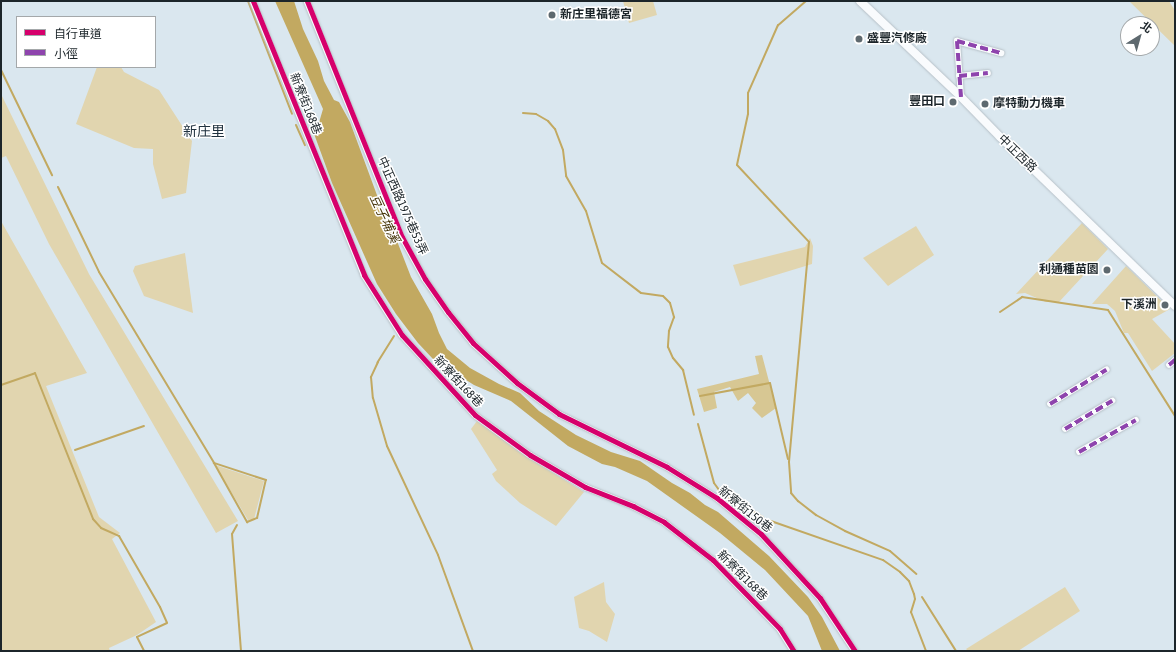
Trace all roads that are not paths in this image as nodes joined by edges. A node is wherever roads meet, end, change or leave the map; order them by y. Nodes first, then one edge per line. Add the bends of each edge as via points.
1 (253, 1) edge
2 (307, 1) edge
3 (860, 1) edge
4 (1002, 53) dead end
5 (988, 73) dead end
6 (959, 76) junction
7 (961, 97) junction
8 (1175, 306) edge
9 (1175, 360) edge
10 (1169, 365) dead end
11 (1106, 370) dead end
12 (1112, 401) dead end
13 (1050, 404) dead end
14 (1136, 420) dead end
15 (1065, 429) dead end
16 (629, 448) joint
17 (1079, 452) dead end
18 (794, 651) edge
19 (855, 651) edge

1 - 18 street, 新寮街168巷 via 364,275 402,335 475,415 530,455 585,487 633,506 664,522 713,560 780,629
2 - 16 street, 中正西路1975巷53弄 via 396,223 415,262 440,301 473,343 516,383 559,414
3 - 7 main road, 中正西路
4 - 6 street via 957,41
5 - 6 street
6 - 7 street
7 - 8 main road, 中正西路 via 1000,138
9 - 10 street
11 - 13 street
12 - 15 street
14 - 17 street
16 - 19 street, 新寮街150巷 via 667,467 718,498 761,534 820,598

